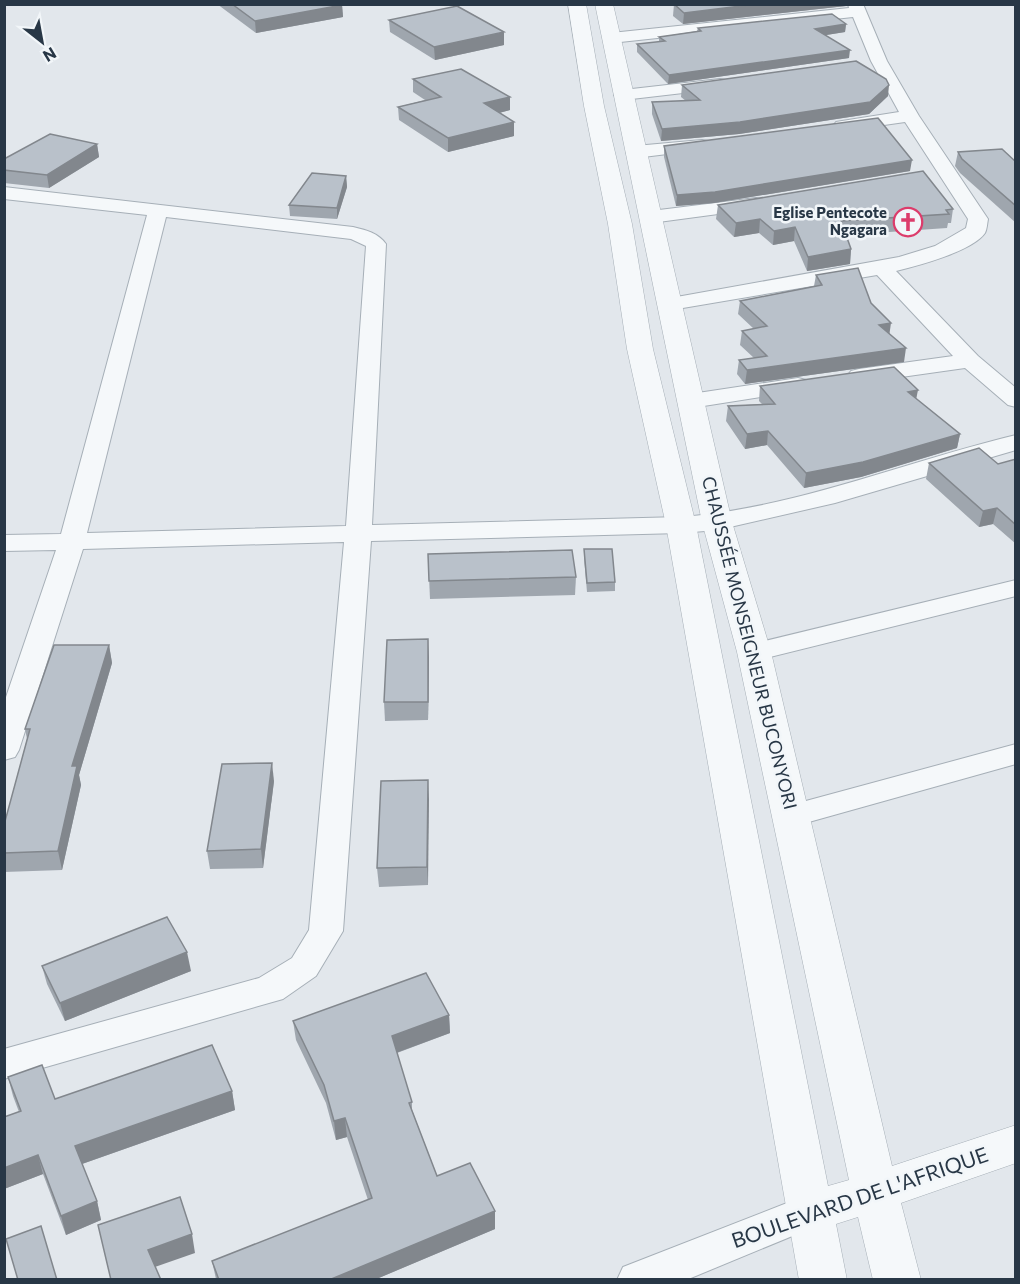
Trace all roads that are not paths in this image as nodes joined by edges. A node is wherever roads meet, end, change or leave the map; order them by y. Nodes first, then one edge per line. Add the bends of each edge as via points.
1 (577, 4) edge
2 (604, 4) edge
3 (857, 8) edge
4 (611, 38) junction
5 (879, 61) junction
6 (857, 65) edge
7 (732, 83) edge
8 (623, 95) junction
9 (910, 116) junction
10 (821, 129) edge
11 (715, 143) edge
12 (635, 152) junction
13 (945, 173) junction
14 (923, 177) edge
15 (4, 193) edge
16 (773, 201) edge
17 (159, 211) junction
18 (651, 217) junction
19 (881, 267) junction
20 (671, 304) junction
21 (970, 361) junction
22 (1016, 400) edge
23 (691, 401) junction
24 (1016, 442) edge
25 (717, 522) junction
26 (681, 525) junction
27 (358, 535) junction
28 (72, 542) junction
29 (4, 543) edge
30 (1016, 588) edge
31 (754, 652) junction
32 (4, 750) edge
33 (1016, 754) edge
34 (791, 816) junction
35 (4, 1064) edge
36 (1016, 1144) edge
37 (875, 1192) junction
38 (810, 1211) junction
39 (639, 1280) edge
40 (823, 1280) edge
41 (897, 1280) edge

1 - 26 street, CHAUSSÉE MONSEIGNEUR BUCONYORI via 640,349
2 - 4 street, CHAUSSÉE MONSEIGNEUR BUCONYORI
3 - 4 street
3 - 5 street
4 - 8 street, CHAUSSÉE MONSEIGNEUR BUCONYORI
5 - 6 street
5 - 9 street
7 - 8 street
8 - 12 street, CHAUSSÉE MONSEIGNEUR BUCONYORI
9 - 10 street
9 - 13 street
11 - 12 street
12 - 18 street, CHAUSSÉE MONSEIGNEUR BUCONYORI
13 - 14 street
13 - 19 street via 978,219 976,231 961,243 935,254
15 - 17 street
16 - 18 street
17 - 27 street via 353,233 369,237 376,244
17 - 28 street
18 - 20 street, CHAUSSÉE MONSEIGNEUR BUCONYORI
19 - 20 street
19 - 21 street
20 - 23 street, CHAUSSÉE MONSEIGNEUR BUCONYORI
21 - 22 street
21 - 23 street
23 - 25 street, CHAUSSÉE MONSEIGNEUR BUCONYORI
24 - 25 street via 835,495
25 - 26 street
25 - 31 street, CHAUSSÉE MONSEIGNEUR BUCONYORI
26 - 27 street
26 - 38 street, CHAUSSÉE MONSEIGNEUR BUCONYORI
27 - 28 street
27 - 35 street via 326,932 304,967 270,989
28 - 29 street
28 - 32 street
30 - 31 street
31 - 34 street, CHAUSSÉE MONSEIGNEUR BUCONYORI
33 - 34 street
34 - 37 street, CHAUSSÉE MONSEIGNEUR BUCONYORI
36 - 37 street, BOULEVARD DE L'AFRIQUE
37 - 38 street, BOULEVARD DE L'AFRIQUE
37 - 41 street, CHAUSSÉE MONSEIGNEUR BUCONYORI
38 - 39 street, BOULEVARD DE L'AFRIQUE
38 - 40 street, CHAUSSÉE MONSEIGNEUR BUCONYORI

